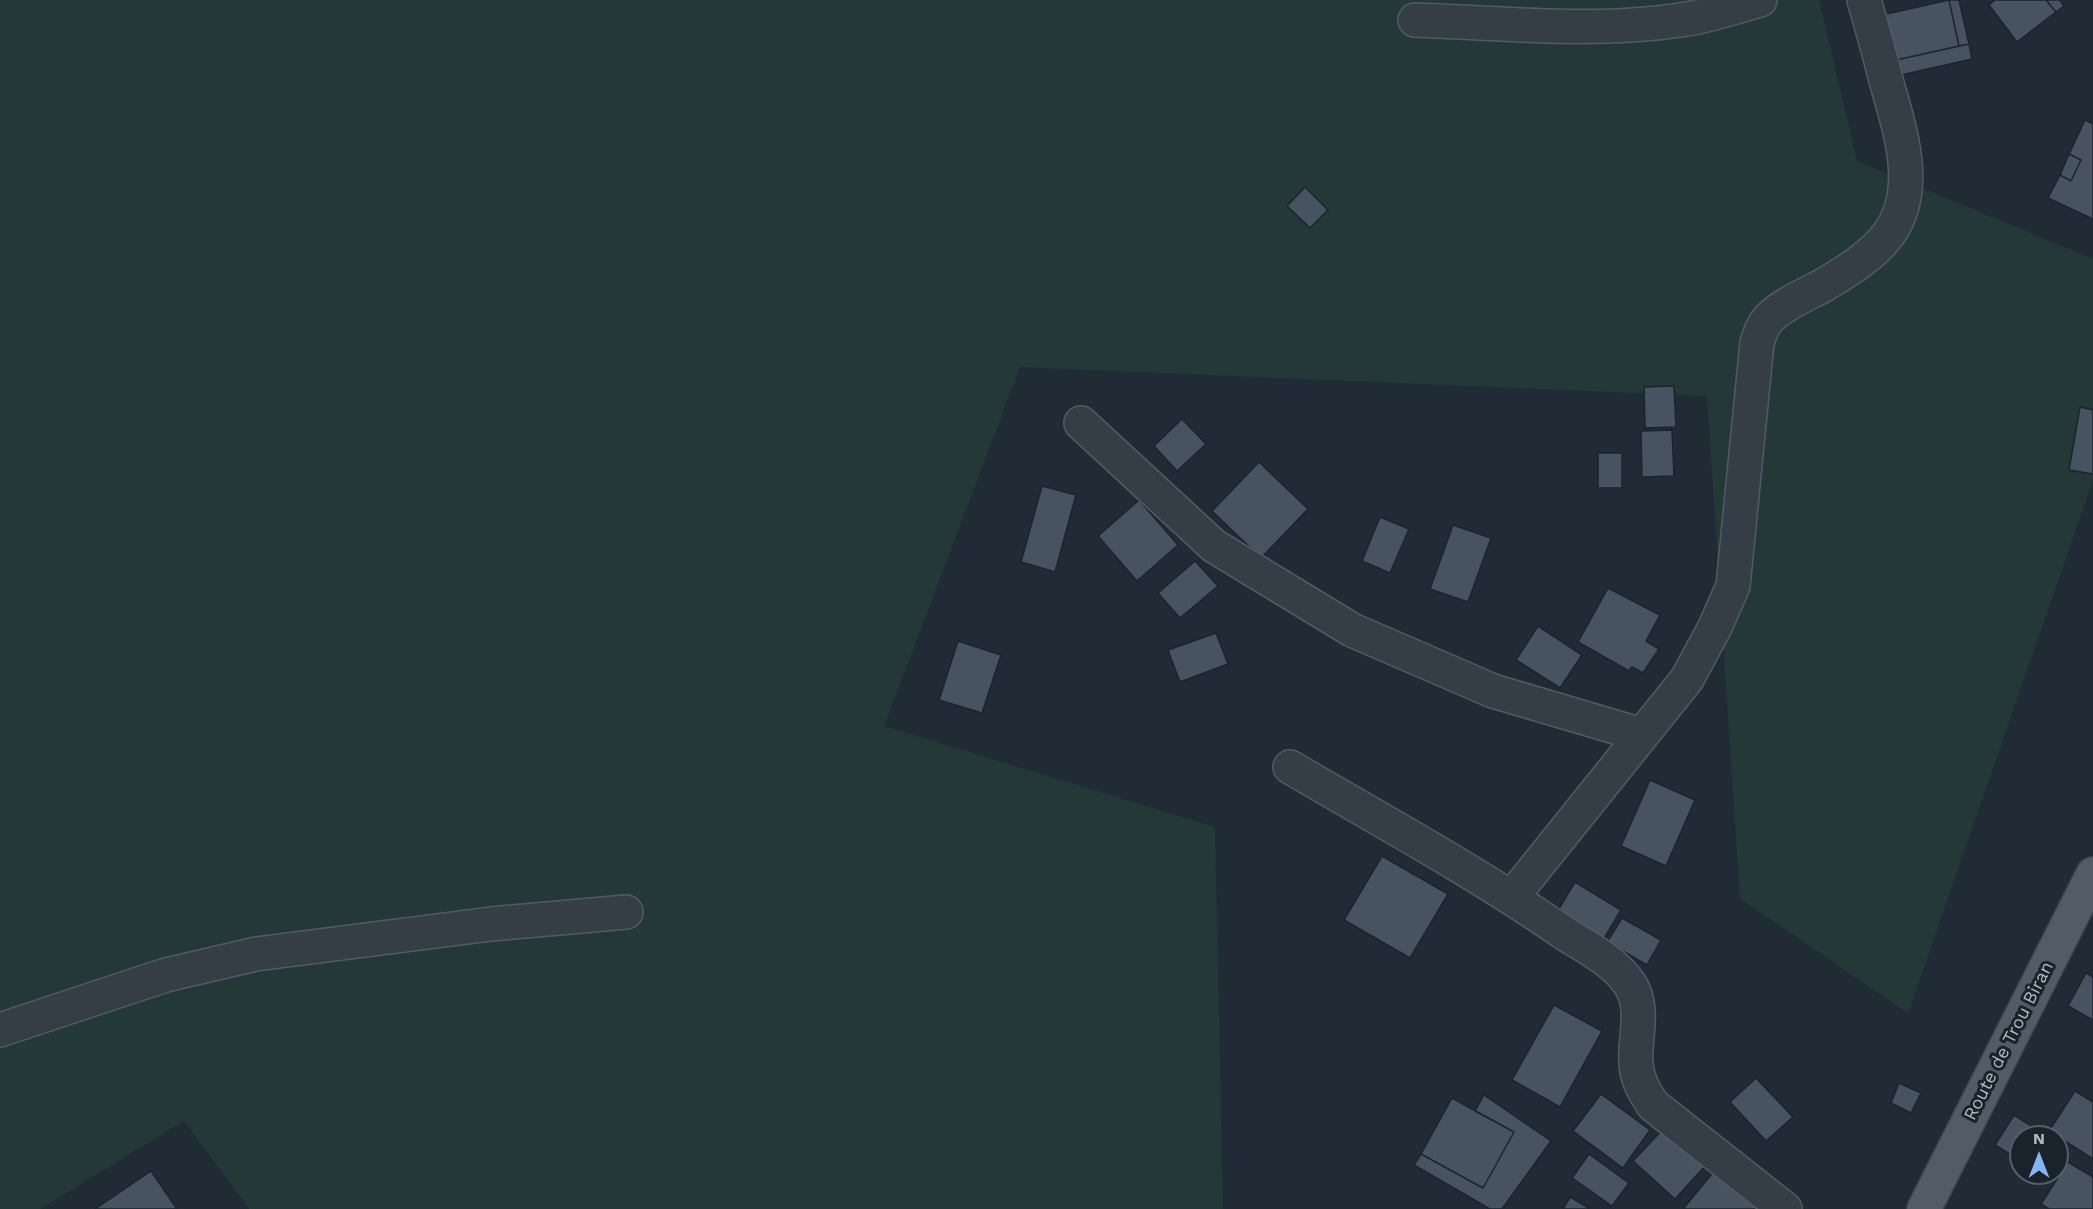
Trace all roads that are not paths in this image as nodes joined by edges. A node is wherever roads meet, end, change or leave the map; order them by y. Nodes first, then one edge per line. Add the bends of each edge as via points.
1 (1760, 0) edge
2 (1864, 0) edge
3 (1415, 20) dead end
4 (1081, 423) dead end
5 (1642, 735) junction
6 (1290, 767) dead end
7 (2093, 874) edge
8 (1512, 897) junction
9 (626, 912) dead end
10 (0, 1030) edge
11 (1785, 1209) edge
12 (1924, 1209) edge

1 - 3 street via 1683,20 1636,25
2 - 5 street via 1904,153 1906,176 1898,216 1889,234 1872,252 1768,319 1762,328 1757,343 1733,586 1687,678
4 - 5 street via 1214,546 1352,630 1493,691
5 - 8 street
6 - 8 street
7 - 12 main road, Route de Trou Biran
8 - 11 street via 1616,968 1630,984 1639,1024 1636,1062 1640,1085 1653,1105
9 - 10 street via 491,924 256,954 166,975

